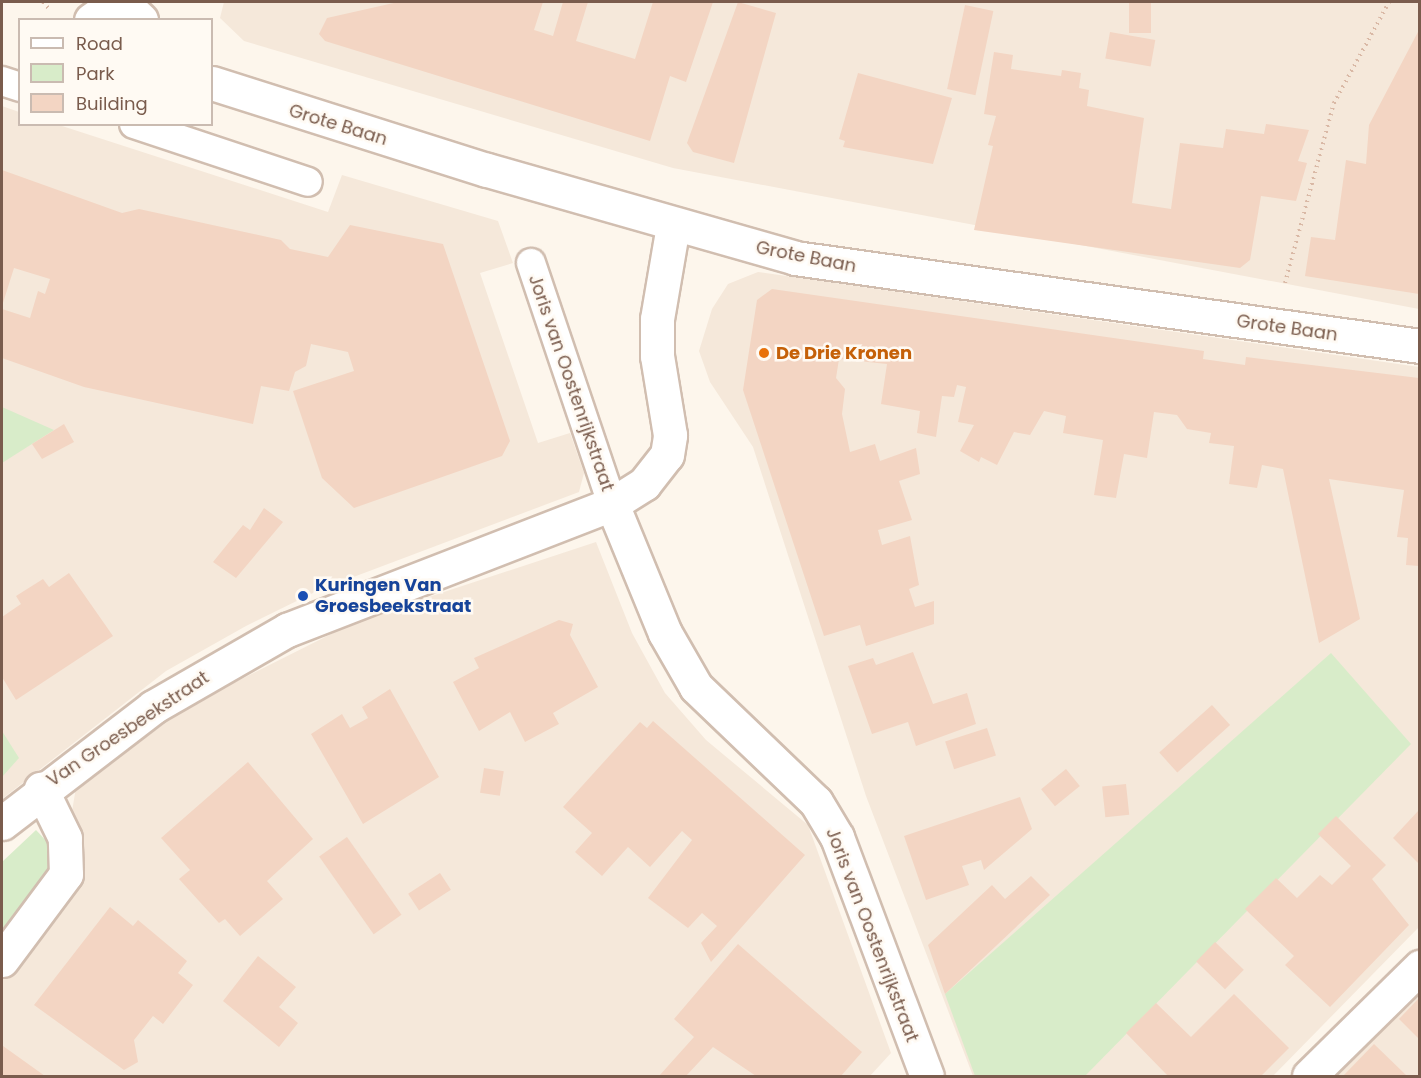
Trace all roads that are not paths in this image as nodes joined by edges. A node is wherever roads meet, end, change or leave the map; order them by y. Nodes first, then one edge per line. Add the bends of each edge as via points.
1 (69, 2) edge
2 (117, 2) edge
3 (122, 2) edge
4 (84, 18) edge
5 (94, 18) edge
6 (139, 18) edge
7 (2, 81) edge
8 (213, 82) edge
9 (18, 86) edge
10 (140, 126) edge
11 (308, 182) dead end
12 (673, 225) junction
13 (531, 263) dead end
14 (1419, 346) edge
15 (612, 504) junction
16 (41, 789) junction
17 (2, 823) edge
18 (2, 960) edge
19 (1419, 967) edge
20 (927, 1077) edge
21 (1310, 1077) edge

1 - 4 street
2 - 5 street
3 - 6 street
7 - 9 lane
8 - 12 street, Grote Baan
10 - 11 lane
12 - 14 street, Grote Baan via 795,258
12 - 15 street, Joris van Oostenrijkstraat via 657,319 657,356 670,435 667,455 644,484
13 - 15 lane, Joris van Oostenrijkstraat
15 - 16 street, Van Groesbeekstraat via 287,630 153,707
15 - 20 street, Joris van Oostenrijkstraat via 665,633 696,687 816,802 837,837
16 - 17 street, Van Groesbeekstraat
16 - 18 street, Van Groesbeekstraat via 65,838 66,874
19 - 21 street

